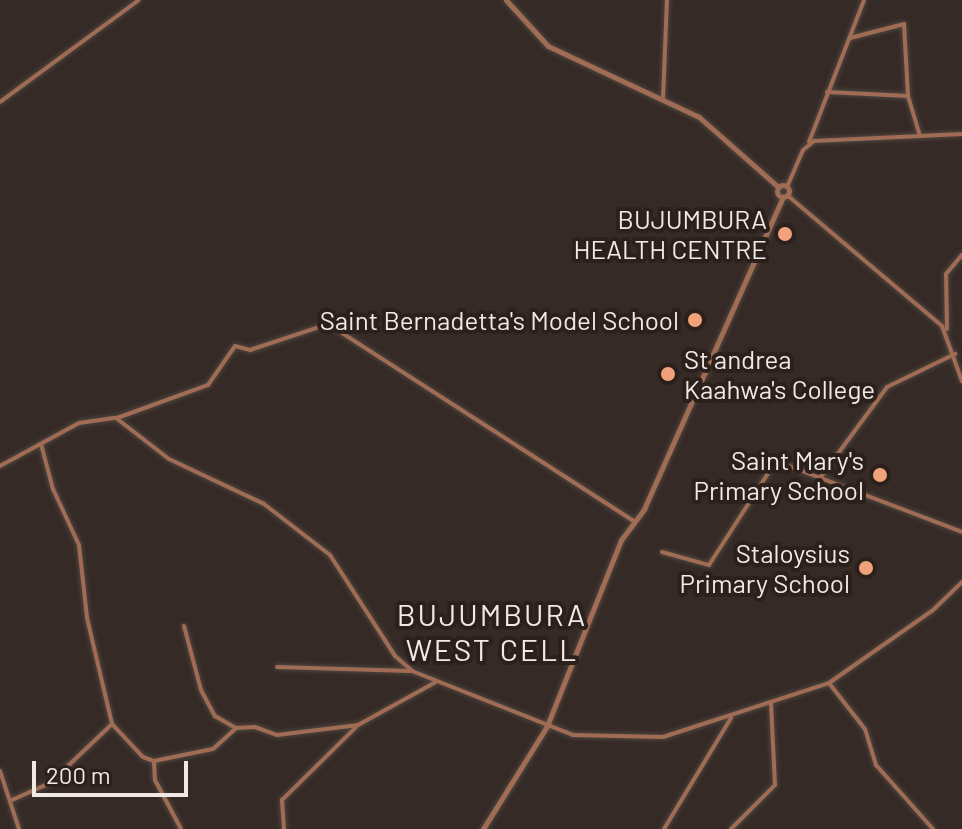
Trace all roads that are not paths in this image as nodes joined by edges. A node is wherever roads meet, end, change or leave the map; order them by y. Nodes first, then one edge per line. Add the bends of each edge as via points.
1 (139, 0) edge
2 (506, 0) edge
3 (667, 0) edge
4 (864, 0) edge
5 (850, 38) junction
6 (827, 92) junction
7 (908, 96) junction
8 (663, 99) junction
9 (0, 102) edge
10 (962, 134) edge
11 (920, 136) junction
12 (808, 144) junction
13 (778, 187) junction
14 (787, 187) junction
15 (785, 196) junction
16 (962, 255) edge
17 (947, 332) junction
18 (955, 354) junction
19 (962, 381) edge
20 (116, 418) junction
21 (41, 444) junction
22 (0, 466) edge
23 (820, 478) junction
24 (636, 522) junction
25 (962, 532) edge
26 (662, 552) dead end
27 (962, 582) edge
28 (184, 626) dead end
29 (277, 667) dead end
30 (412, 671) junction
31 (436, 682) junction
32 (829, 683) junction
33 (771, 703) junction
34 (732, 717) junction
35 (112, 724) junction
36 (358, 725) junction
37 (547, 726) junction
38 (236, 728) junction
39 (154, 761) junction
40 (0, 771) edge
41 (12, 800) junction
42 (19, 829) edge
43 (181, 829) edge
44 (284, 829) edge
45 (483, 829) edge
46 (664, 829) edge
47 (731, 829) edge
48 (933, 829) edge

1 - 9 street
2 - 8 street via 548,46
3 - 8 street
4 - 5 street
5 - 6 street
5 - 7 street via 904,24
6 - 7 street
6 - 12 street
7 - 11 street
8 - 13 street via 725,136
10 - 11 street
11 - 12 street
12 - 14 street
13 - 14 street
13 - 15 street
14 - 15 street
15 - 17 street
15 - 24 street
16 - 17 street via 946,274
17 - 18 street
18 - 19 street
18 - 23 street via 887,387
20 - 21 street via 79,423
20 - 24 street via 208,385 235,346 250,350 328,324
20 - 30 street via 169,459 264,504 330,555 395,656
21 - 22 street
21 - 35 street via 53,489 79,545 87,618
23 - 25 street
23 - 26 street via 774,462 734,536 709,565
24 - 37 street via 621,540
27 - 32 street via 932,611
28 - 38 street via 201,690 215,716
29 - 30 street
30 - 31 street
31 - 36 street
31 - 37 street
32 - 33 street
32 - 48 street via 865,729 876,765
33 - 34 street
33 - 47 street via 775,785
34 - 37 street via 644,740 573,735
34 - 46 street
35 - 39 street via 143,757
35 - 41 street via 50,783
36 - 38 street via 277,735 255,727
36 - 44 street via 282,800
37 - 45 street
38 - 39 street via 213,749
39 - 43 street via 155,780
40 - 41 street
41 - 42 street

